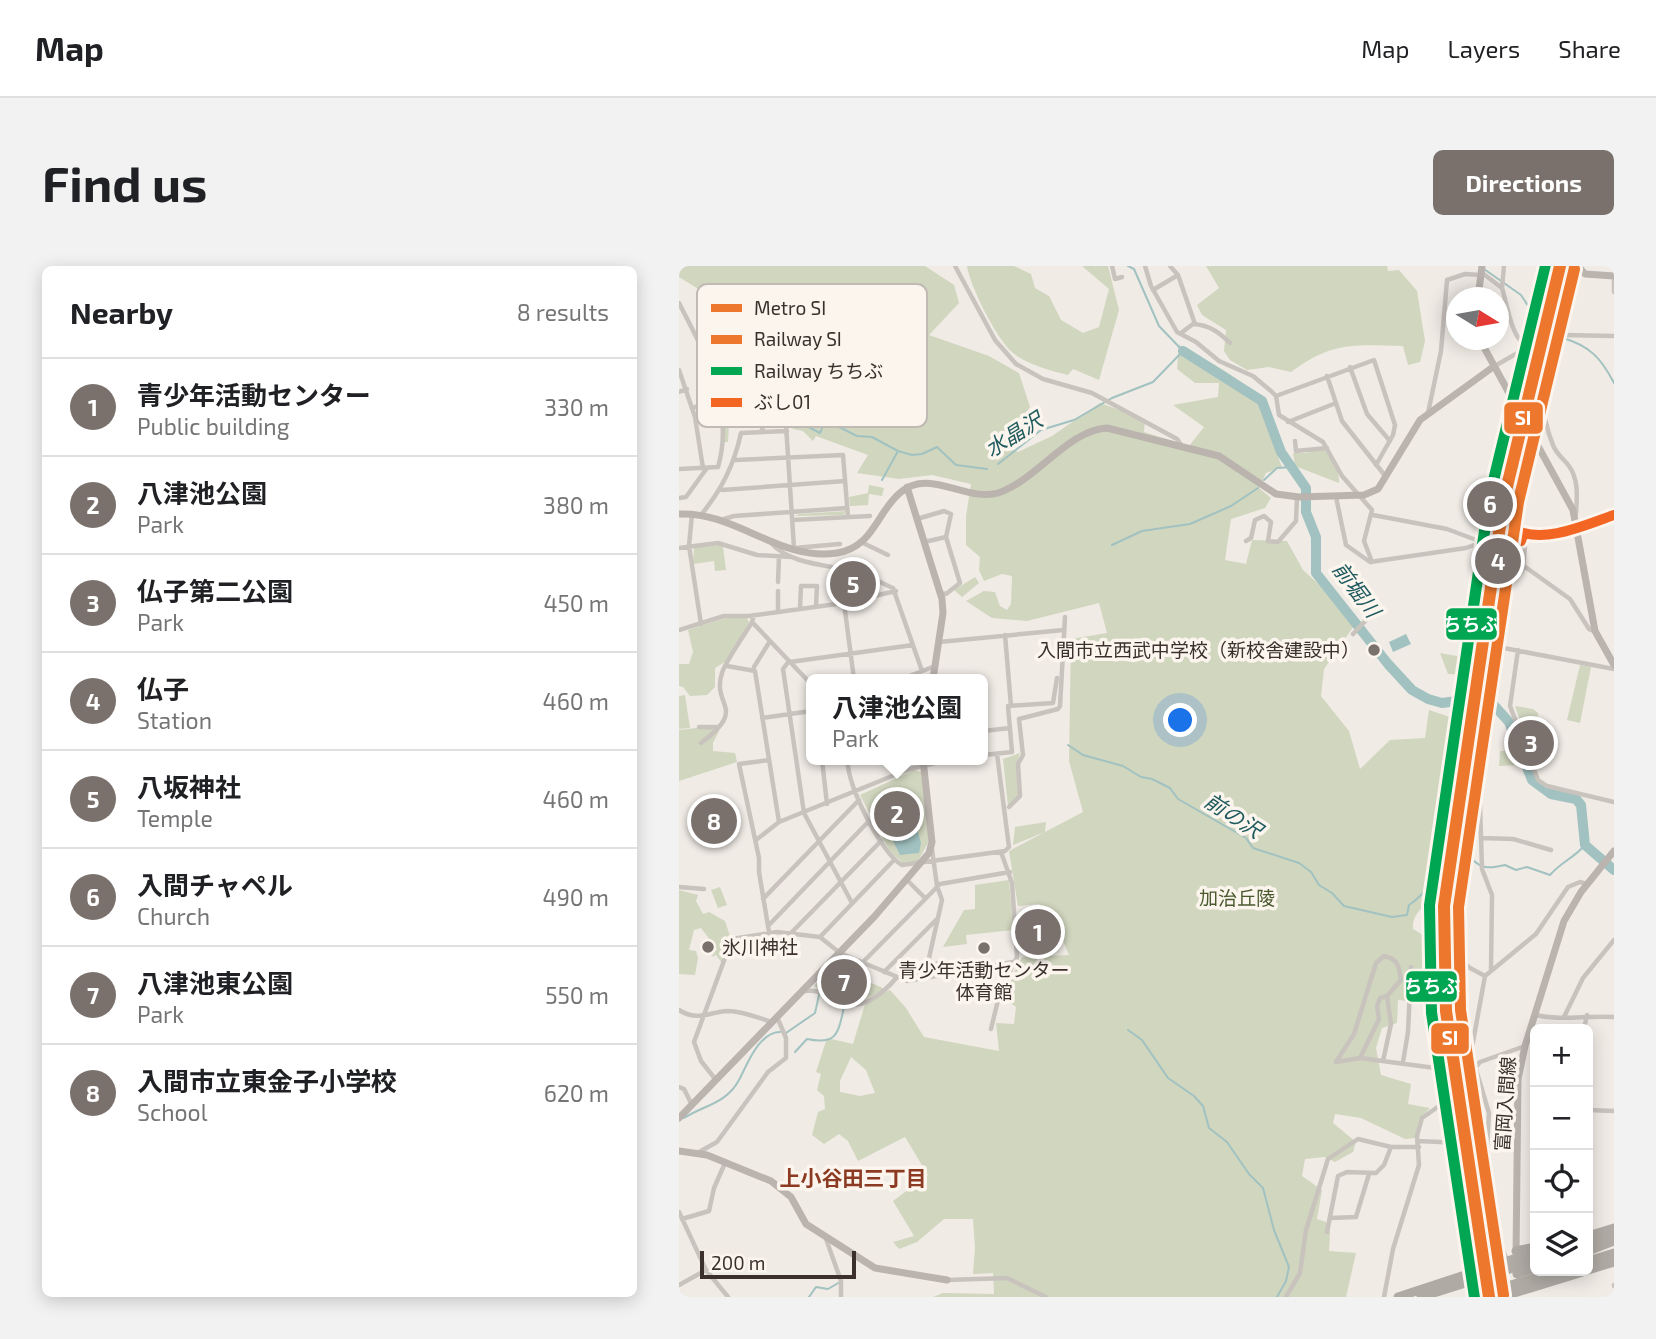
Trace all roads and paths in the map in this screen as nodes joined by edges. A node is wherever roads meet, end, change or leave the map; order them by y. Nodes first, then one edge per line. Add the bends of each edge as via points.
1 (955, 266) edge
2 (1112, 266) edge
3 (1145, 266) edge
4 (1170, 266) edge
5 (1504, 266) edge
6 (1578, 266) edge
7 (1481, 271) edge
8 (1178, 275) junction
9 (1614, 276) edge
10 (1122, 277) dead end
11 (1502, 286) junction
12 (1153, 290) junction
13 (1614, 292) edge
14 (679, 304) edge
15 (1195, 324) junction
16 (1181, 333) junction
17 (1614, 336) edge
18 (697, 340) edge
19 (1230, 343) dead end
20 (1528, 348) junction
21 (1485, 350) edge
22 (1544, 356) junction
23 (1493, 367) junction
24 (1350, 368) junction
25 (679, 370) edge
26 (1327, 376) junction
27 (687, 389) junction
28 (679, 392) edge
29 (1276, 396) junction
30 (1336, 403) junction
31 (697, 407) edge
32 (692, 408) junction
33 (1518, 411) junction
34 (1427, 414) junction
35 (1287, 422) junction
36 (721, 427) edge
37 (763, 427) edge
38 (786, 427) edge
39 (787, 431) junction
40 (761, 432) junction
41 (1295, 441) dead end
42 (1390, 441) junction
43 (1183, 446) junction
44 (1328, 448) junction
45 (788, 458) junction
46 (735, 460) junction
47 (1376, 465) junction
48 (705, 468) junction
49 (679, 469) edge
50 (1387, 477) junction
51 (845, 481) junction
52 (790, 485) junction
53 (907, 487) junction
54 (721, 490) junction
55 (1360, 496) junction
56 (1298, 497) junction
57 (1336, 497) junction
58 (679, 498) edge
59 (847, 508) junction
60 (792, 512) junction
61 (679, 514) edge
62 (692, 514) junction
63 (701, 514) junction
64 (1373, 515) junction
65 (1614, 515) edge
66 (870, 516) dead end
67 (848, 517) junction
68 (1576, 518) junction
69 (724, 519) junction
70 (917, 519) junction
71 (792, 520) junction
72 (1577, 529) junction
73 (1526, 535) joint
74 (946, 537) junction
75 (1246, 541) dead end
76 (1479, 541) junction
77 (861, 542) junction
78 (924, 542) junction
79 (840, 544) dead end
80 (689, 546) junction
81 (679, 548) edge
82 (794, 553) junction
83 (888, 555) dead end
84 (779, 557) junction
85 (1372, 562) junction
86 (1524, 565) junction
87 (778, 582) dead end
88 (778, 591) dead end
89 (896, 591) junction
90 (941, 593) junction
91 (844, 603) junction
92 (816, 606) junction
93 (800, 608) junction
94 (778, 611) junction
95 (754, 615) junction
96 (1065, 617) dead end
97 (1368, 618) dead end
98 (752, 622) junction
99 (701, 624) junction
100 (679, 630) edge
101 (1064, 630) junction
102 (1595, 632) junction
103 (1353, 634) dead end
104 (1005, 635) junction
105 (770, 640) junction
106 (939, 642) junction
107 (913, 645) junction
108 (1493, 646) junction
109 (1518, 650) junction
110 (851, 654) junction
111 (789, 662) junction
112 (727, 666) junction
113 (935, 666) junction
114 (754, 667) dead end
115 (1614, 667) edge
116 (922, 671) junction
117 (853, 674) edge
118 (914, 674) edge
119 (934, 674) edge
120 (1057, 678) dead end
121 (806, 679) edge
122 (1011, 706) junction
123 (806, 712) edge
124 (790, 714) junction
125 (762, 718) junction
126 (699, 727) dead end
127 (720, 727) junction
128 (1010, 728) junction
129 (988, 730) edge
130 (701, 743) dead end
131 (996, 754) junction
132 (988, 755) edge
133 (769, 760) junction
134 (822, 765) edge
135 (847, 765) edge
136 (915, 765) edge
137 (922, 765) edge
138 (855, 792) junction
139 (859, 800) junction
140 (1614, 802) edge
141 (827, 804) junction
142 (1009, 807) dead end
143 (804, 813) junction
144 (869, 821) junction
145 (779, 822) junction
146 (1482, 838) junction
147 (756, 840) junction
148 (881, 841) junction
149 (818, 842) junction
150 (932, 842) junction
151 (1551, 850) dead end
152 (1001, 852) junction
153 (1610, 858) edge
154 (894, 860) junction
155 (933, 860) junction
156 (829, 862) junction
157 (921, 862) junction
158 (1010, 872) junction
159 (907, 880) junction
160 (840, 881) junction
161 (1587, 884) junction
162 (937, 886) junction
163 (679, 887) edge
164 (704, 889) dead end
165 (925, 898) junction
166 (763, 899) junction
167 (1432, 902) dead end
168 (852, 903) junction
169 (938, 918) junction
170 (768, 929) junction
171 (792, 932) junction
172 (820, 937) junction
173 (1614, 940) edge
174 (840, 953) junction
175 (863, 962) junction
176 (1014, 962) junction
177 (937, 963) dead end
178 (927, 967) junction
179 (1411, 967) dead end
180 (1491, 969) junction
181 (884, 972) junction
182 (1485, 976) junction
183 (897, 977) junction
184 (1410, 979) junction
185 (1401, 980) junction
186 (907, 981) junction
187 (803, 991) junction
188 (1387, 996) junction
189 (679, 1010) edge
190 (1534, 1015) junction
191 (1587, 1015) junction
192 (1565, 1017) junction
193 (1614, 1017) edge
194 (701, 1018) junction
195 (775, 1020) junction
196 (1585, 1024) edge
197 (991, 1030) dead end
198 (1525, 1046) junction
199 (1360, 1058) junction
200 (1383, 1061) junction
201 (1403, 1062) junction
202 (1474, 1070) junction
203 (716, 1080) junction
204 (679, 1087) edge
205 (1452, 1096) junction
206 (691, 1103) junction
207 (1593, 1110) edge
208 (1614, 1111) edge
209 (679, 1118) edge
210 (1462, 1143) dead end
211 (1418, 1144) junction
212 (1391, 1147) junction
213 (679, 1151) edge
214 (695, 1154) junction
215 (725, 1163) junction
216 (1369, 1174) junction
217 (679, 1212) edge
218 (1330, 1218) junction
219 (682, 1219) junction
220 (1614, 1225) edge
221 (1593, 1229) edge
222 (1327, 1231) dead end
223 (1593, 1234) edge
224 (825, 1235) junction
225 (1614, 1236) edge
226 (1614, 1241) edge
227 (1593, 1242) edge
228 (1593, 1249) edge
229 (1530, 1250) edge
230 (1516, 1251) junction
231 (1530, 1252) edge
232 (1614, 1253) edge
233 (1593, 1259) edge
234 (1614, 1262) edge
235 (1530, 1263) edge
236 (1593, 1268) edge
237 (1530, 1269) edge
238 (706, 1270) junction
239 (1517, 1272) junction
240 (1540, 1276) edge
241 (1568, 1276) edge
242 (947, 1280) joint
243 (679, 1285) edge
244 (728, 1297) edge
245 (841, 1297) edge
246 (1047, 1297) edge
247 (1286, 1297) edge
248 (1384, 1297) edge
249 (1398, 1297) edge
250 (1421, 1297) edge
251 (1471, 1297) edge
252 (1501, 1297) edge
253 (1518, 1297) edge

1 - 43 street via 995,340 1016,364 1043,379 1082,389
2 - 10 street via 1115,279
3 - 12 street
4 - 8 street
5 - 11 street
6 - 9 street via 1585,274
7 - 11 street
7 - 34 street via 1447,280 1439,362
8 - 12 street
8 - 15 street
9 - 13 street
11 - 20 street via 1509,323
12 - 16 street via 1173,329
14 - 18 street
15 - 16 street
15 - 19 street via 1216,330
16 - 29 street via 1219,361 1253,376
17 - 22 street via 1563,335 1548,340
20 - 22 street
20 - 23 street
21 - 23 street
22 - 68 street via 1540,371 1550,436 1577,485
23 - 33 street
23 - 34 street
24 - 26 street
24 - 42 street via 1367,414
24 - 42 street via 1374,360 1394,417
25 - 27 street
26 - 29 street
26 - 30 street
27 - 28 street
27 - 32 street
29 - 35 street via 1279,415
30 - 35 street
30 - 47 street via 1342,421
31 - 32 street
32 - 48 street
33 - 68 street
33 - 76 street via 1490,535
34 - 50 street via 1413,429
35 - 44 street via 1310,431
36 - 48 street via 718,467
37 - 40 street
38 - 39 street
39 - 40 street
39 - 45 street
40 - 46 street via 741,433
41 - 44 street via 1296,450
42 - 47 street
43 - 53 street via 1100,429 995,494 972,495 925,483
43 - 56 street via 1219,456 1276,494
44 - 55 street via 1342,476
45 - 46 street
45 - 51 street via 843,455
45 - 52 street
46 - 54 street
47 - 50 street
48 - 49 street
48 - 58 street via 687,497
50 - 55 street via 1378,489
51 - 52 street
51 - 59 street
52 - 54 street
52 - 60 street
53 - 70 street
53 - 77 street
54 - 63 street
55 - 57 street
55 - 64 street
56 - 57 street
56 - 75 street via 1296,522 1278,542 1268,541 1272,524 1264,516 1256,519
57 - 85 street via 1346,545
59 - 60 street
59 - 67 street
60 - 69 street
60 - 71 street
61 - 62 street
62 - 63 street
62 - 80 street
63 - 69 street
64 - 76 street via 1441,528
64 - 85 street via 1364,537
65 - 72 street
66 - 67 street
67 - 71 street
68 - 72 street
69 - 82 street
70 - 74 street via 944,511 951,514
70 - 78 street
71 - 82 street
72 - 73 street
72 - 102 street
73 - 86 street
74 - 78 street
74 - 90 street via 960,583
76 - 85 street via 1466,548
77 - 82 street via 835,553
77 - 83 street
78 - 90 street
79 - 82 street
80 - 81 street
80 - 84 street via 718,543
80 - 99 street
82 - 84 street
82 - 89 street via 862,574
84 - 87 street
86 - 102 street via 1570,599
86 - 108 street via 1504,593
88 - 94 street
89 - 91 street
89 - 107 street
90 - 106 street
91 - 92 street
91 - 110 street
92 - 93 street
92 - 93 street via 817,586 801,586
93 - 94 street
94 - 95 street
95 - 98 street
95 - 99 street via 724,616
96 - 101 street
97 - 103 street
98 - 105 street
98 - 112 street
99 - 100 street
101 - 104 street
101 - 142 street via 1060,706 1019,719 1023,755 1020,796
102 - 115 street
104 - 106 street
104 - 122 street
105 - 111 street
105 - 114 street
106 - 113 street
107 - 110 street
107 - 116 street
108 - 109 street
108 - 146 street via 1473,766
109 - 115 street
109 - 140 street via 1510,706 1538,780
110 - 111 street
110 - 117 street
111 - 121 street
111 - 124 street via 783,669
112 - 125 street via 755,671
112 - 127 street via 721,676 727,708
113 - 116 street
113 - 119 street
116 - 118 street
120 - 122 street via 1053,703
122 - 128 street
123 - 124 street
124 - 125 street
124 - 143 street
125 - 133 street
126 - 127 street
127 - 130 street
128 - 129 street
128 - 131 street via 1012,752
131 - 132 street
131 - 152 street via 1009,847
133 - 145 street
133 - 147 street via 739,764
134 - 141 street
135 - 138 street
136 - 138 street
137 - 150 street
138 - 139 street
138 - 141 street
139 - 144 street
139 - 149 street
141 - 143 street
143 - 145 street
143 - 149 street
144 - 148 street
144 - 156 street
145 - 147 street
146 - 151 street via 1513,839
146 - 180 street via 1482,867 1492,895
147 - 166 street
148 - 154 street
148 - 160 street
149 - 156 street
149 - 166 street
150 - 155 street
150 - 157 street
152 - 155 street
152 - 158 street
153 - 161 street, 富岡入間線
154 - 157 street via 902,865
154 - 168 street
155 - 157 street
155 - 162 street
156 - 160 street
156 - 170 street
157 - 159 street
158 - 162 street
158 - 176 street via 1017,939
159 - 165 street
159 - 174 street
160 - 168 street
160 - 171 street
161 - 180 street via 1568,887 1536,934
161 - 190 street, 富岡入間線 via 1559,934
162 - 165 street
162 - 169 street via 942,901
163 - 164 street
165 - 175 street
166 - 170 street
167 - 182 street via 1430,934
168 - 172 street
169 - 178 street
169 - 181 street
170 - 171 street
170 - 194 street via 732,939
171 - 172 street
172 - 174 street
173 - 192 street via 1583,978
174 - 175 street
174 - 187 street
175 - 181 street
176 - 186 street
176 - 197 street via 1000,992
177 - 178 street
178 - 186 street
179 - 184 street
180 - 182 street
181 - 183 street
182 - 202 street via 1473,1040
183 - 186 street
183 - 187 street via 886,990 857,1006 819,990
184 - 185 street
184 - 201 street
185 - 188 street
185 - 199 street via 1394,959 1384,956 1377,960 1354,1034 1336,1062
187 - 195 street
188 - 199 street via 1378,1002 1379,1018
188 - 200 street via 1391,1024
189 - 194 street
190 - 192 street
190 - 198 street, 富岡入間線
191 - 192 street
191 - 193 street
191 - 196 street
194 - 195 street via 729,1011
194 - 203 street via 695,1048
195 - 203 street
195 - 214 street via 786,1038 786,1058 768,1072 717,1142
198 - 202 street via 1480,1062
198 - 230 street, 富岡入間線 via 1518,1079
199 - 200 street
200 - 201 street
201 - 205 street via 1435,1069
202 - 205 street
202 - 239 street via 1490,1121 1486,1164 1497,1235
203 - 206 street
204 - 206 street
205 - 211 street via 1422,1118
206 - 209 street
207 - 208 street
210 - 211 street
211 - 212 street
211 - 248 street via 1418,1172 1393,1249
212 - 216 street via 1381,1170
212 - 247 street via 1358,1139 1328,1159 1306,1230 1300,1273
213 - 214 street
214 - 215 street
215 - 219 street via 709,1211
215 - 224 street via 778,1185 806,1224
216 - 218 street via 1356,1217
216 - 218 street via 1341,1173
217 - 219 street
218 - 222 street
219 - 238 street
220 - 221 highway
220 - 223 highway
224 - 242 street via 875,1268
224 - 245 street via 841,1282
225 - 227 highway
226 - 228 highway
229 - 230 highway
230 - 239 street, 富岡入間線
231 - 249 highway, bridge
232 - 233 highway
234 - 236 highway
235 - 250 highway, bridge
237 - 239 highway
238 - 243 street
238 - 244 street
239 - 253 street, 富岡入間線
240 - 251 highway, bridge
241 - 252 highway, bridge
242 - 246 street via 1007,1278

